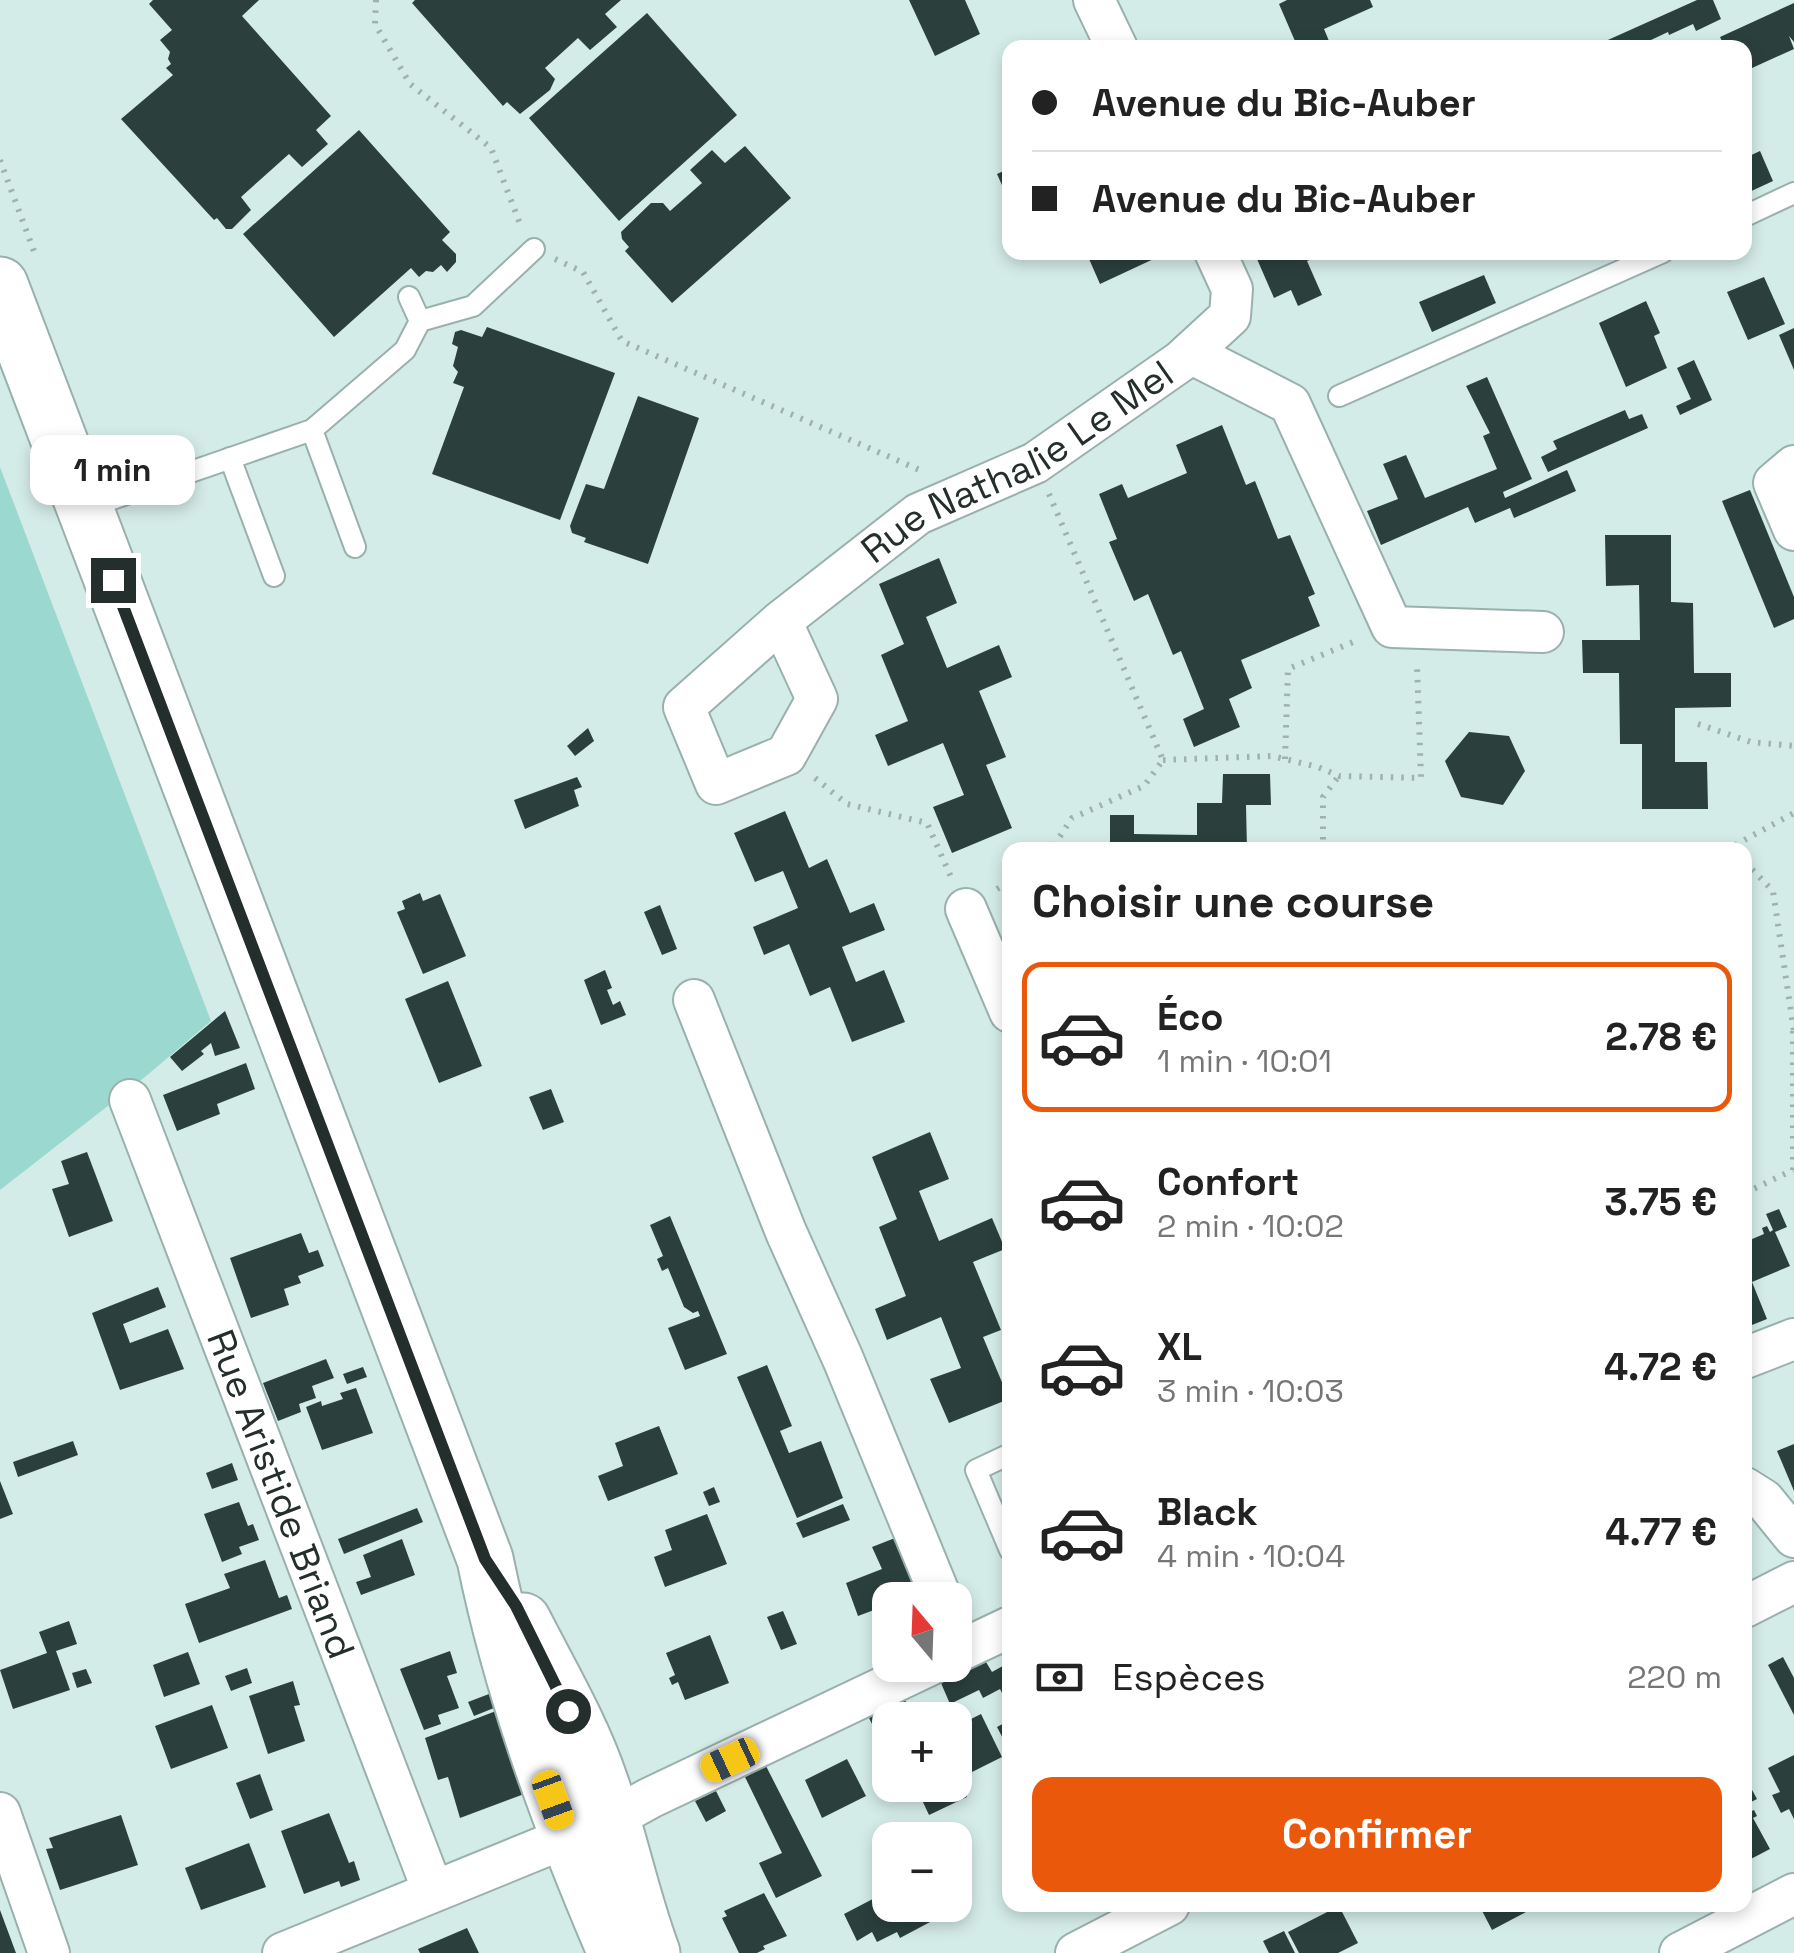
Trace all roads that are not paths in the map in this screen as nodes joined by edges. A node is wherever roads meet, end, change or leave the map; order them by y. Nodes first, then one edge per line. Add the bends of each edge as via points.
1 (1094, 0) edge
2 (1113, 40) edge
3 (1794, 194) edge
4 (1752, 213) edge
5 (534, 249) road end
6 (1219, 260) edge
7 (1645, 260) edge
8 (0, 284) edge
9 (409, 297) dead end
10 (420, 321) junction
11 (1190, 352) junction
12 (1339, 396) dead end
13 (312, 430) junction
14 (230, 458) junction
15 (1794, 466) edge
16 (86, 508) junction
17 (1794, 530) edge
18 (355, 547) dead end
19 (274, 576) dead end
20 (782, 621) junction
21 (1543, 632) dead end
22 (966, 909) road end
23 (1002, 993) edge
24 (694, 1000) dead end
25 (130, 1100) dead end
26 (1794, 1338) edge
27 (1752, 1355) edge
28 (1002, 1458) edge
29 (1752, 1492) edge
30 (1002, 1531) edge
31 (1794, 1537) edge
32 (935, 1582) edge
33 (1794, 1582) edge
34 (1752, 1604) edge
35 (1002, 1630) edge
36 (972, 1641) edge
37 (884, 1682) edge
38 (0, 1813) edge
39 (589, 1828) junction
40 (434, 1891) junction
41 (1794, 1894) edge
42 (1155, 1912) edge
43 (49, 1953) edge
44 (283, 1953) edge
45 (616, 1953) edge
46 (652, 1953) edge
47 (1076, 1953) edge
48 (1680, 1953) edge

1 - 2 street
3 - 4 lane
5 - 10 lane via 473,306
6 - 11 street, Rue Nathalie Le Mel via 1232,289 1230,316
7 - 12 lane
8 - 16 main road
9 - 10 lane
10 - 13 lane via 406,350
11 - 20 street, Rue Nathalie Le Mel via 1036,463 918,514
11 - 21 street via 1290,404 1404,627
13 - 14 lane
13 - 18 lane
14 - 16 lane
14 - 19 lane
15 - 17 street via 1774,483
16 - 39 main road via 485,1559 540,1763
20 - 20 street, Rue Nathalie Le Mel via 817,700 786,755 716,784 684,706
22 - 23 street
24 - 32 street
25 - 40 street, Rue Aristide Briand
26 - 27 street
28 - 30 lane via 976,1470
29 - 31 street
33 - 34 street
35 - 36 street
37 - 39 street
38 - 43 street
39 - 40 street
39 - 45 main road
39 - 46 main road
40 - 44 street
41 - 48 street
42 - 47 street

